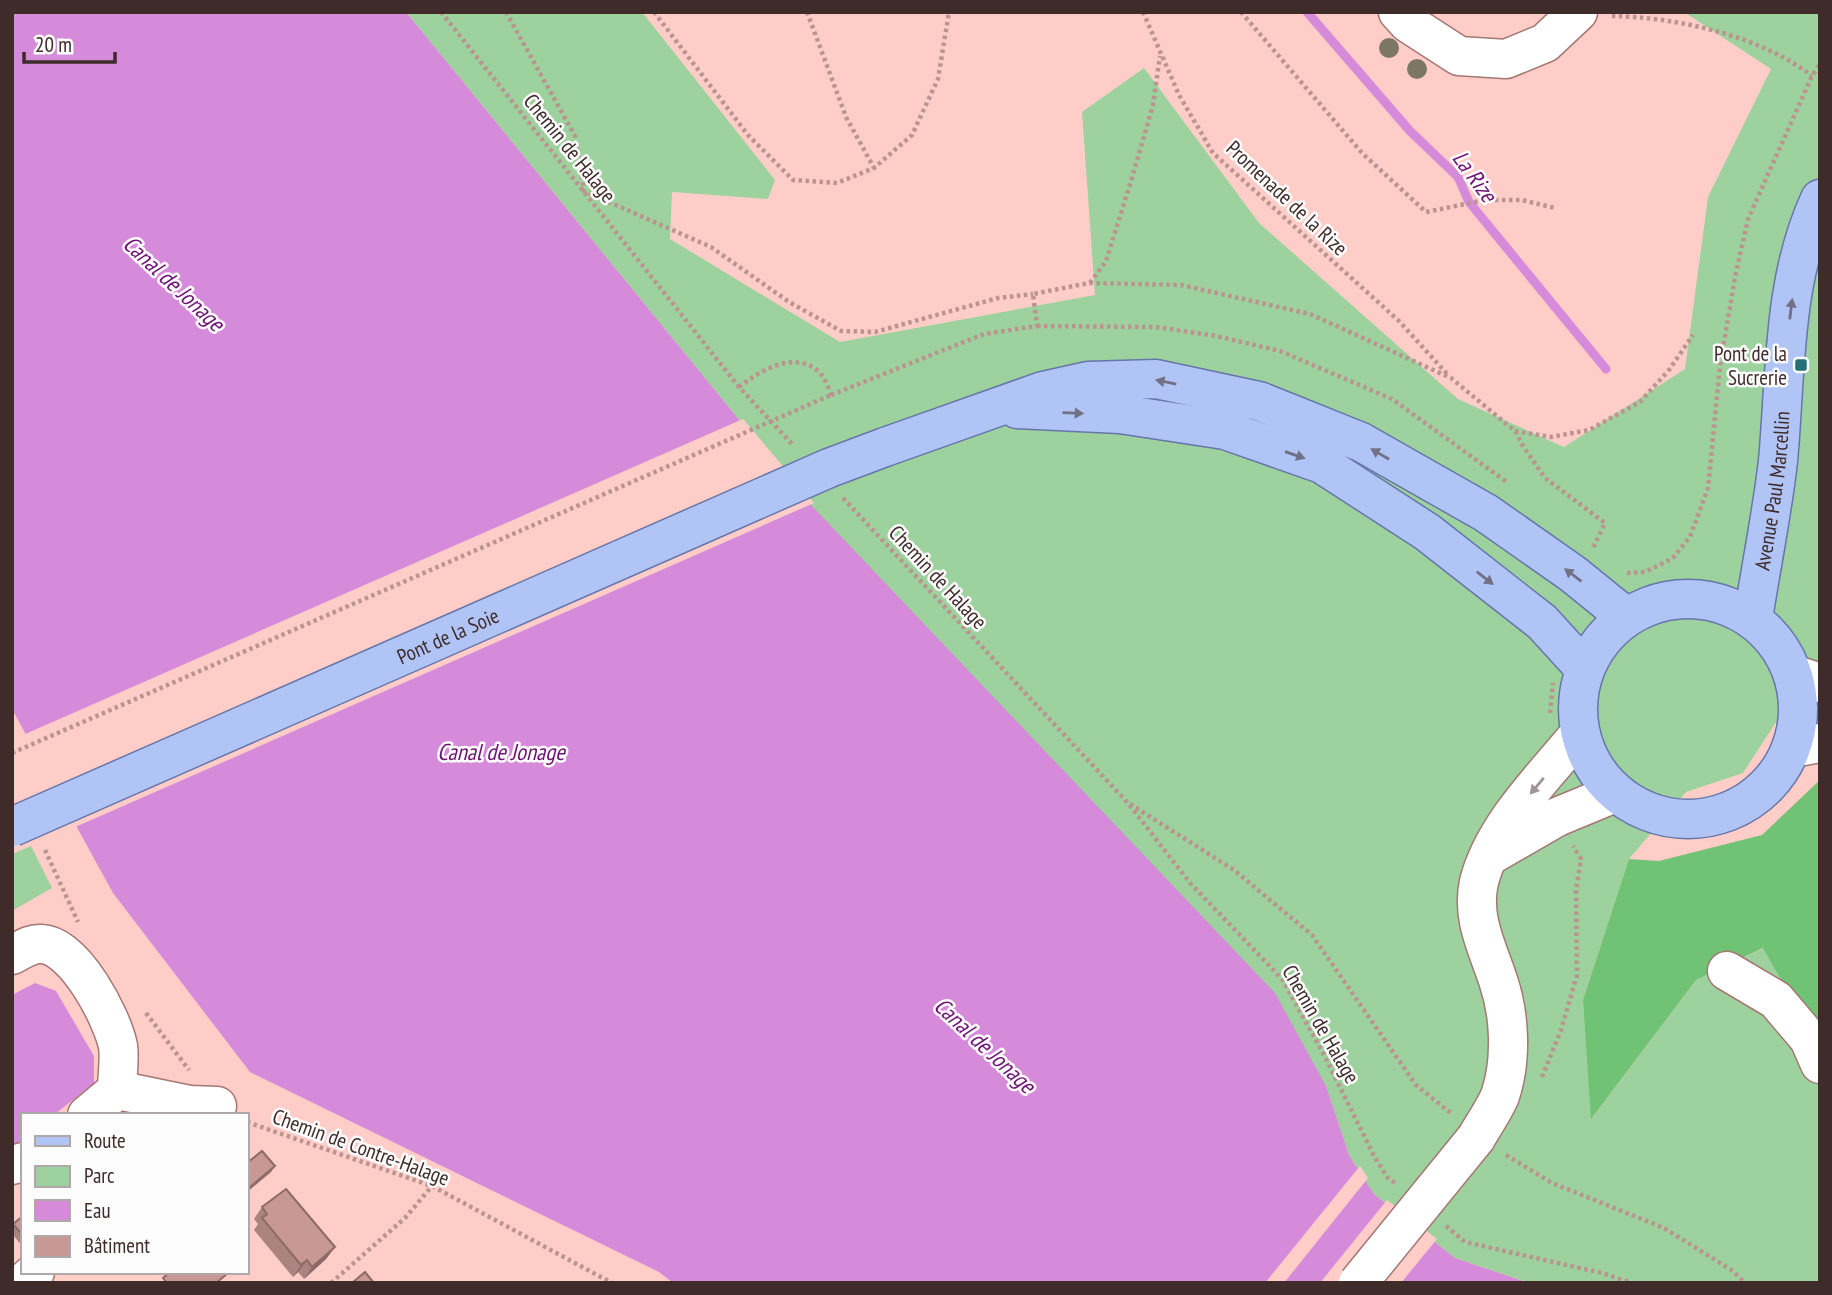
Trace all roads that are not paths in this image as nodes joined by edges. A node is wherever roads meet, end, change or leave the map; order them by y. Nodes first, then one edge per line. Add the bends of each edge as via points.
1 (1398, 12) edge
2 (1578, 12) edge
3 (1820, 199) edge
4 (1005, 406) junction
5 (1626, 617) junction
6 (1753, 619) junction
7 (1585, 668) junction
8 (1806, 679) edge
9 (1580, 733) junction
10 (1806, 746) edge
11 (1615, 793) junction
12 (12, 827) edge
13 (1489, 856) junction
14 (12, 955) edge
15 (1727, 971) dead end
16 (1820, 1064) edge
17 (117, 1090) junction
18 (90, 1113) edge
19 (227, 1113) edge
20 (1359, 1283) edge

1 - 2 street via 1459,55 1506,59 1545,43
6 -> 3 main road, Avenue Paul Marcellin via 1774,498 1793,291 1809,223
5 -> 4 main road, Pont de la Soie via 1486,513 1361,442 1259,401 1156,380 1088,381
4 -> 7 main road via 1024,411 1120,414 1224,430 1322,464 1427,532 1542,622
4 - 12 main road, Pont de la Soie, bridge via 829,468
5 - 6 main road via 1656,603 1697,598
5 - 7 main road via 1609,631
6 - 8 main road
7 - 9 main road via 1578,700
8 - 10 main road via 1798,723
9 - 11 main road via 1593,765
9 -> 13 street via 1511,817
10 - 11 main road via 1770,784 1736,810 1716,817 1673,819 1643,810
11 - 13 street via 1557,817
13 - 20 street, bridge via 1479,882 1476,914 1499,982 1507,1025 1500,1096 1476,1138
14 - 17 street via 31,945 46,944 64,954 84,976 111,1023 118,1048
15 - 16 street via 1776,1000 1809,1039
17 - 18 street
17 - 19 street

